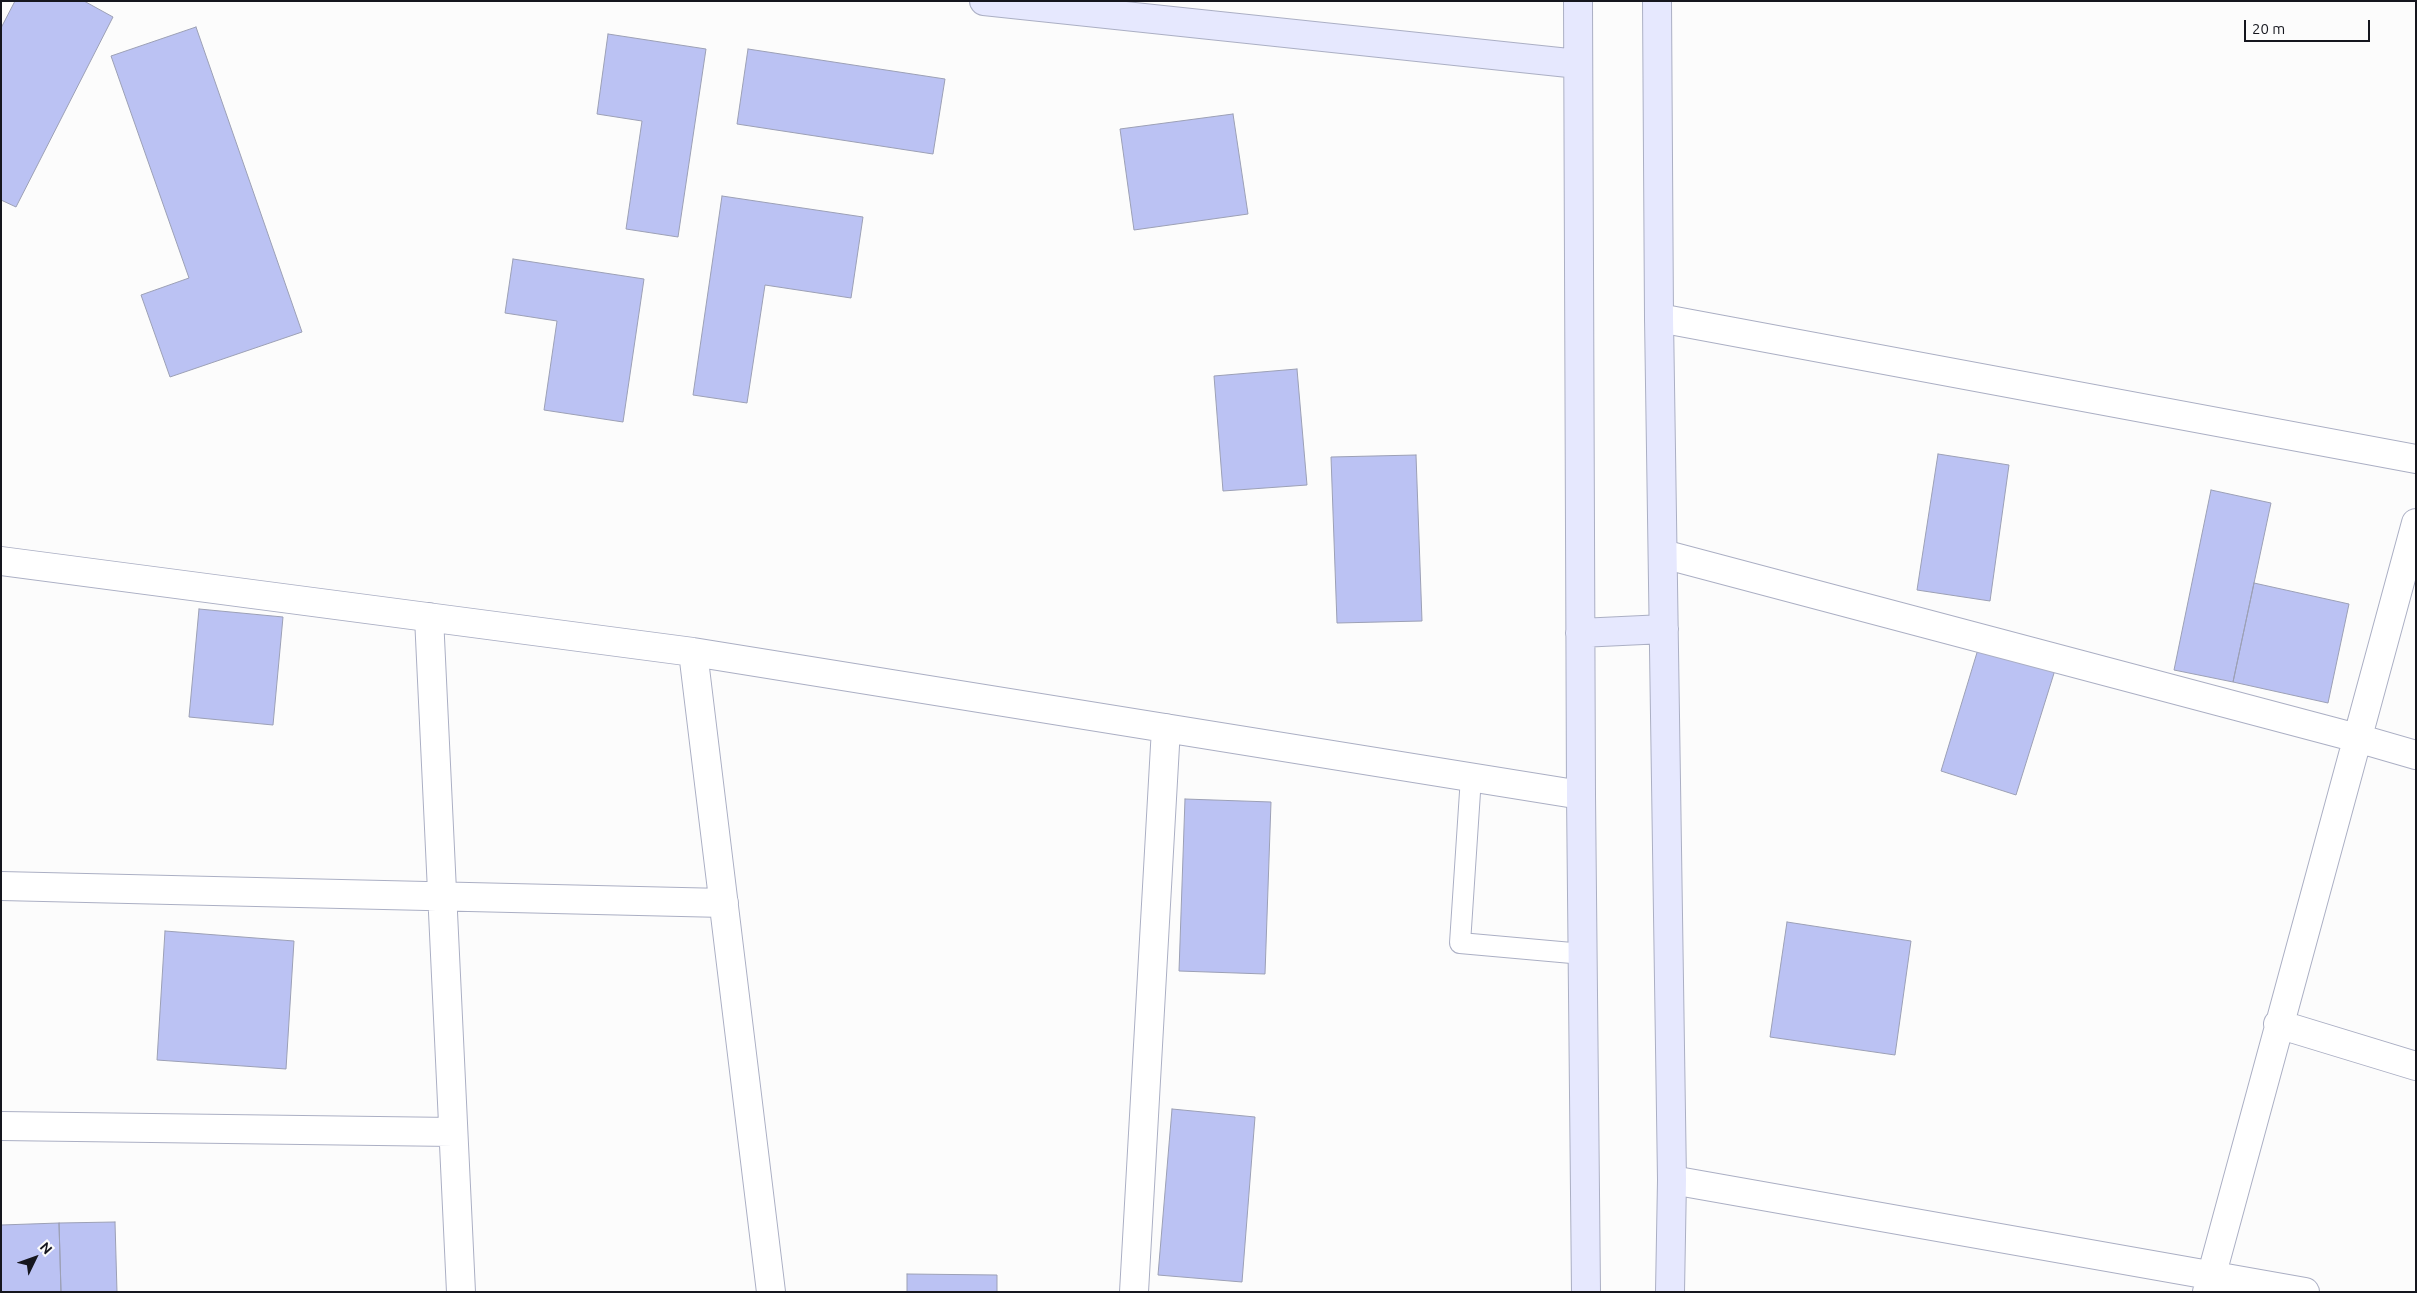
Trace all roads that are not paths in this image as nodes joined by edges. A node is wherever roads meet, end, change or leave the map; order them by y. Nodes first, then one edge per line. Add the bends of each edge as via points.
1 (984, 1) edge
2 (1578, 1) edge
3 (1657, 1) edge
4 (1578, 64) junction
5 (1659, 318) junction
6 (2416, 459) edge
7 (2416, 523) edge
8 (1663, 554) junction
9 (1, 561) edge
10 (430, 617) junction
11 (1664, 629) junction
12 (1580, 633) junction
13 (693, 652) junction
14 (1166, 728) junction
15 (2357, 738) junction
16 (2416, 756) edge
17 (1471, 777) junction
18 (1581, 796) junction
19 (1, 886) edge
20 (443, 896) junction
21 (724, 903) junction
22 (1583, 954) junction
23 (2278, 1024) junction
24 (2416, 1066) edge
25 (1, 1126) edge
26 (454, 1132) junction
27 (1672, 1180) junction
28 (2209, 1284) edge
29 (461, 1292) edge
30 (771, 1292) edge
31 (1134, 1292) edge
32 (1586, 1292) edge
33 (1670, 1292) edge
34 (2305, 1292) edge

1 - 4 main road
2 - 4 main road
3 - 5 main road
4 - 12 main road
5 - 6 street
5 - 8 main road
7 - 15 street
8 - 11 main road
8 - 15 street
9 - 10 street
10 - 13 street
10 - 20 street
11 - 12 main road
11 - 27 main road
12 - 18 main road
13 - 14 street
13 - 21 street
14 - 17 street
14 - 31 street
15 - 16 street
15 - 23 street
17 - 18 street
17 - 22 lane via 1460,943
18 - 22 main road
19 - 20 street
20 - 21 street
20 - 26 street
21 - 30 street
22 - 32 main road
23 - 24 street
23 - 28 street
25 - 26 street
26 - 29 street
27 - 28 street
27 - 33 main road
28 - 34 street

